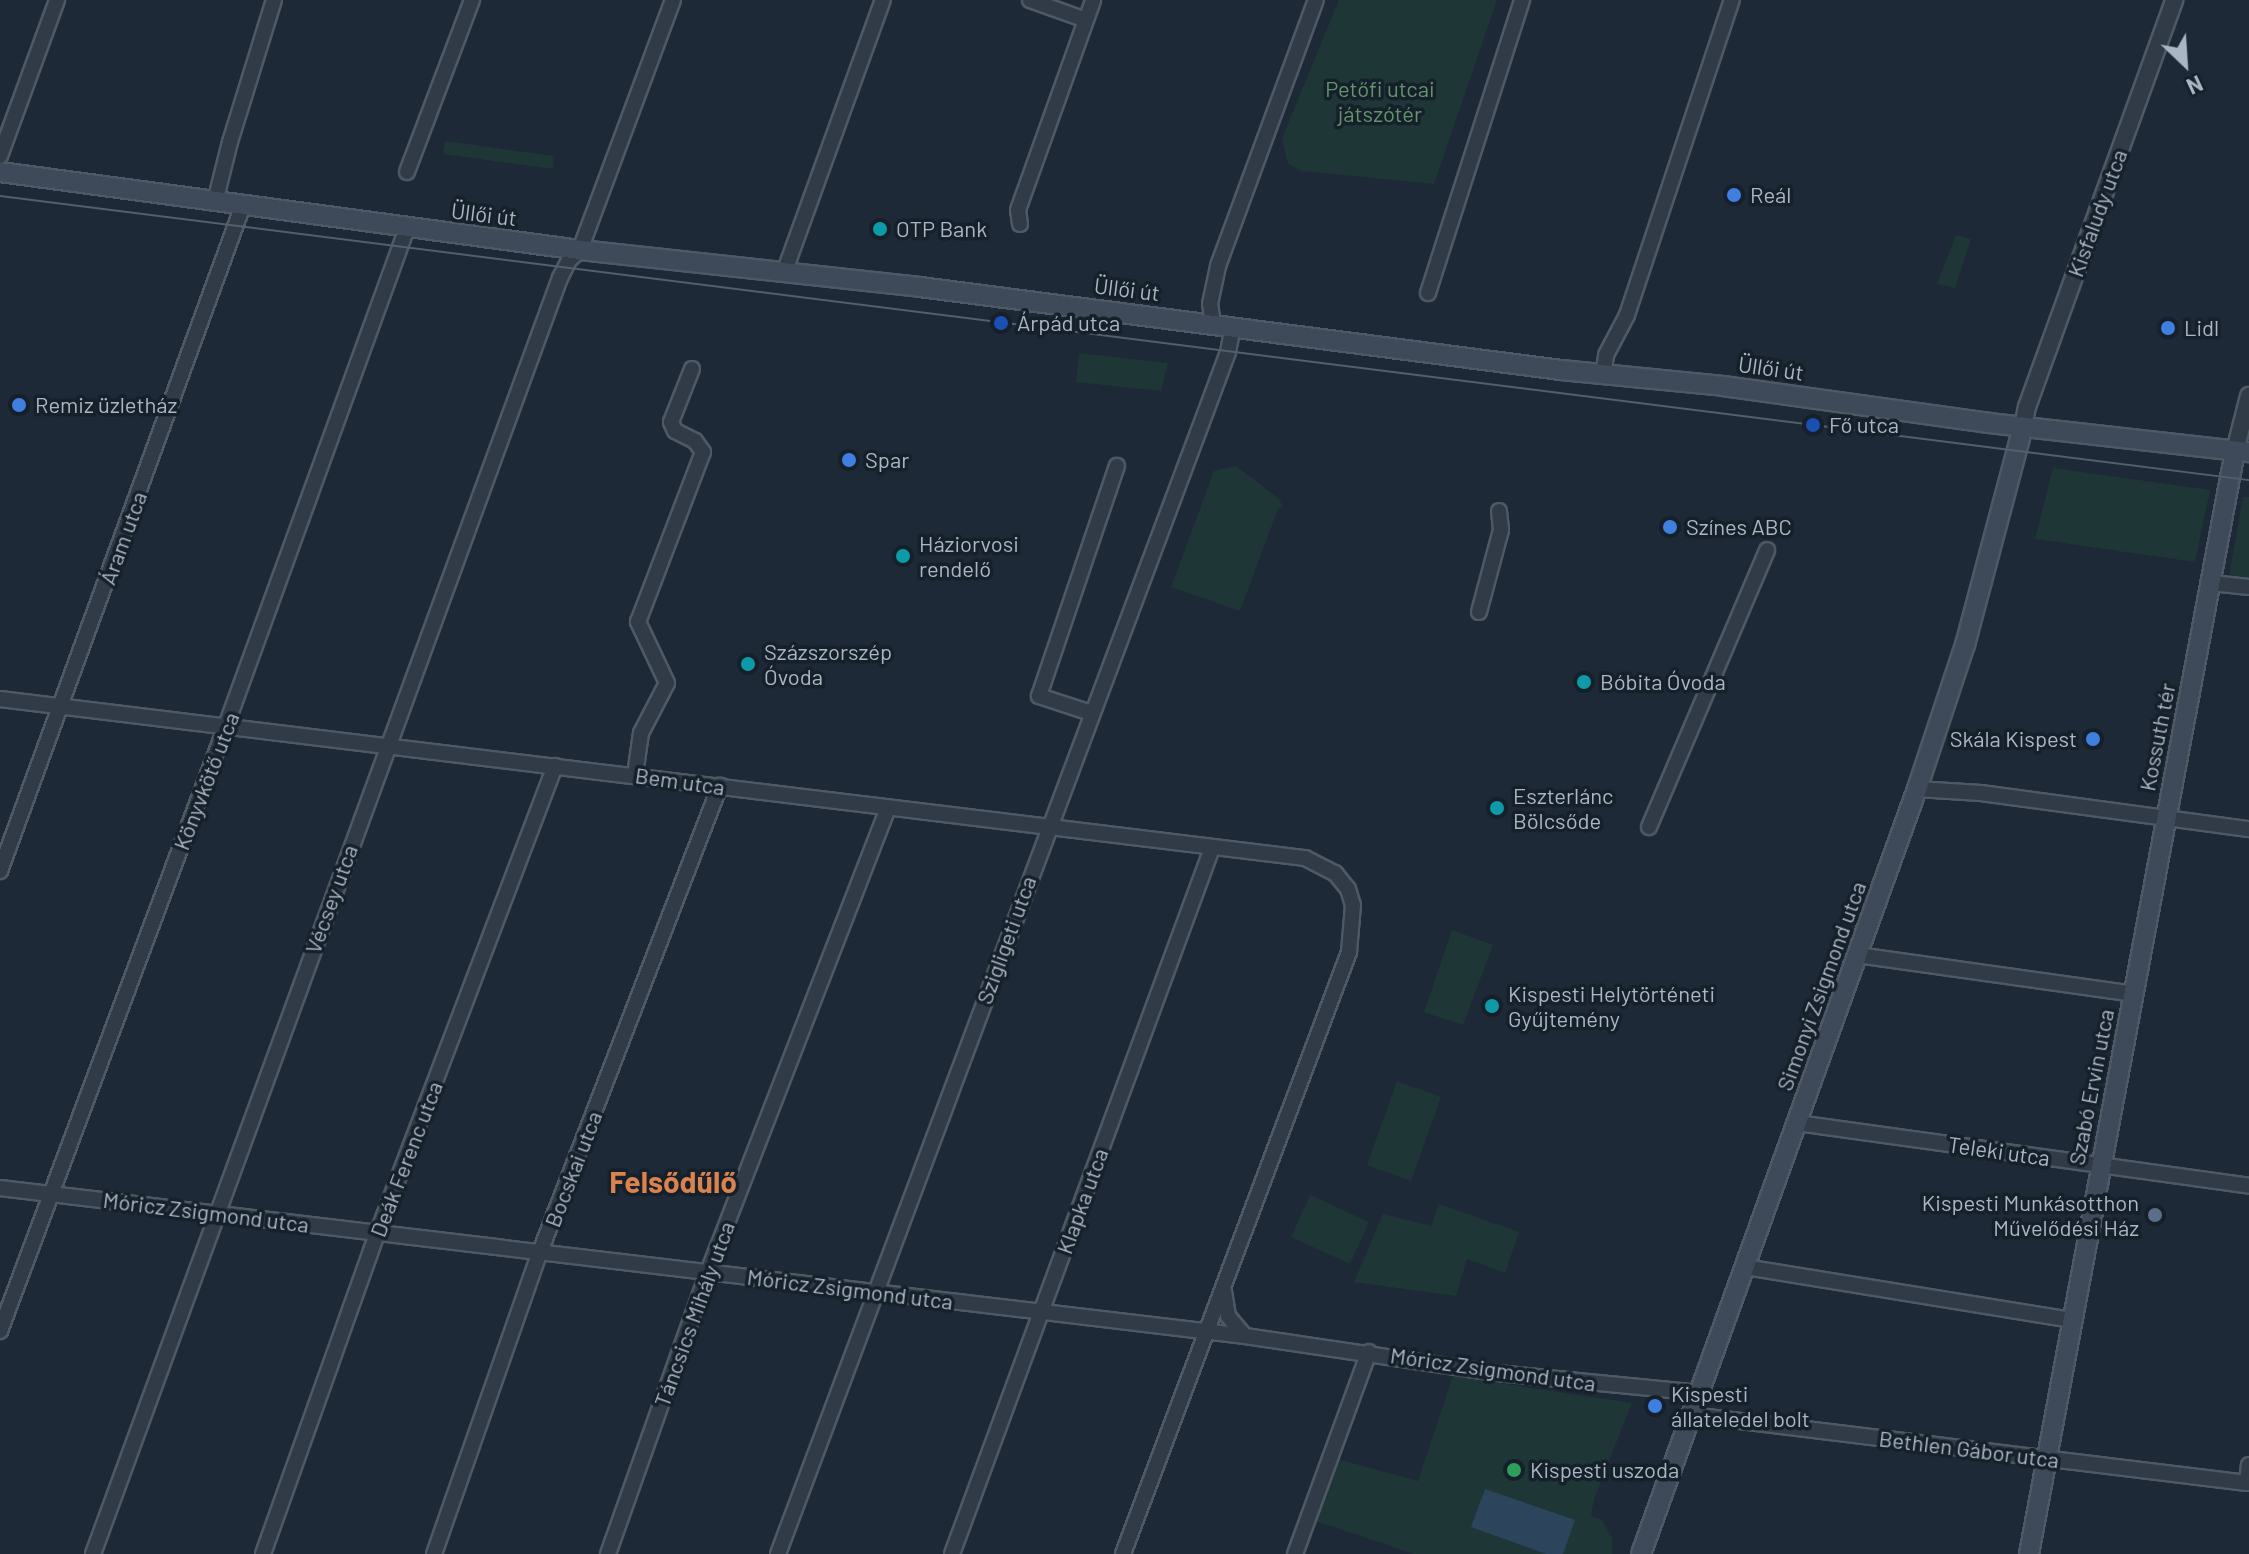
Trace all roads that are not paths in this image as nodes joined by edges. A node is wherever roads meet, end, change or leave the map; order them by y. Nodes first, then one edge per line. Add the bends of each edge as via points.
1 (57, 0) edge
2 (274, 0) edge
3 (472, 0) edge
4 (673, 0) edge
5 (883, 0) edge
6 (1030, 0) edge
7 (1093, 0) edge
8 (1316, 0) edge
9 (1522, 0) edge
10 (1732, 0) edge
11 (2174, 0) edge
12 (1086, 20) junction
13 (0, 156) edge
14 (0, 172) edge
15 (407, 172) dead end
16 (215, 202) junction
17 (243, 205) junction
18 (1020, 224) dead end
19 (407, 228) junction
20 (580, 250) junction
21 (784, 273) junction
22 (1428, 293) dead end
23 (1213, 323) junction
24 (1233, 326) junction
25 (692, 369) dead end
26 (1603, 375) junction
27 (2249, 396) edge
28 (2023, 427) junction
29 (2242, 452) edge
30 (1117, 466) dead end
31 (1499, 511) dead end
32 (1767, 550) dead end
33 (2211, 583) junction
34 (2249, 587) edge
35 (1479, 612) dead end
36 (0, 699) edge
37 (62, 707) junction
38 (1091, 713) junction
39 (226, 726) junction
40 (387, 745) junction
41 (555, 766) junction
42 (635, 775) junction
43 (720, 786) junction
44 (1917, 789) junction
45 (888, 808) junction
46 (2166, 818) junction
47 (1049, 825) junction
48 (1649, 827) dead end
49 (2249, 829) edge
50 (1212, 848) junction
51 (0, 871) edge
52 (1857, 955) junction
53 (2133, 994) junction
54 (1797, 1123) junction
55 (2099, 1165) junction
56 (2249, 1186) edge
57 (0, 1188) edge
58 (50, 1194) junction
59 (217, 1213) junction
60 (377, 1234) junction
61 (540, 1252) junction
62 (1745, 1267) junction
63 (708, 1272) junction
64 (1224, 1291) junction
65 (876, 1292) junction
66 (1041, 1311) junction
67 (2072, 1320) junction
68 (0, 1331) edge
69 (1207, 1332) junction
70 (1245, 1336) junction
71 (1369, 1352) junction
72 (1699, 1393) junction
73 (1691, 1415) junction
74 (2047, 1458) junction
75 (2249, 1465) edge
76 (93, 1554) edge
77 (263, 1554) edge
78 (434, 1554) edge
79 (608, 1554) edge
80 (778, 1554) edge
81 (952, 1554) edge
82 (1123, 1554) edge
83 (1295, 1554) edge
84 (1641, 1554) edge
85 (2029, 1554) edge

1 - 13 street
2 - 16 street
3 - 15 street
4 - 20 street, Vécsey utca
5 - 21 street
6 - 12 street
7 - 12 street
8 - 23 street via 1218,266 1210,304
9 - 22 street
10 - 26 street
11 - 28 street, Kisfaludy utca
12 - 18 street via 1018,210
14 - 16 main road, Üllői út
16 - 17 main road, Üllői út
17 - 19 main road, Üllői út
17 - 37 street, Áram utca
19 - 20 main road, Üllői út
19 - 39 street, Könyvkötő utca
20 - 21 main road, Üllői út
20 - 40 street, Vécsey utca via 564,268
21 - 23 main road, Üllői út
23 - 24 main road, Üllői út
24 - 26 main road, Üllői út
24 - 38 street, Szigligeti utca
25 - 42 street via 671,422 703,452 638,622 667,683 641,733
26 - 28 main road, Üllői út
27 - 29 street
28 - 29 main road, Üllői út
28 - 44 main road, Simonyi Zsigmond utca via 1965,645
29 - 33 main road, Kossuth tér
30 - 38 street via 1039,696
31 - 35 street via 1501,530
32 - 48 street
33 - 34 street
33 - 46 main road, Kossuth tér
36 - 37 street, Bem utca
37 - 39 street, Bem utca
37 - 51 street, Áram utca
38 - 47 street, Szigligeti utca
39 - 40 street, Bem utca
39 - 58 street, Könyvkötő utca
40 - 41 street, Bem utca
40 - 59 street, Vécsey utca
41 - 42 street, Bem utca
41 - 60 street, Deák Ferenc utca
42 - 43 street, Bem utca
43 - 45 street, Bem utca
43 - 61 street, Bocskai utca
44 - 46 street
44 - 52 main road, Simonyi Zsigmond utca
45 - 47 street, Bem utca
45 - 63 street, Táncsics Mihály utca
46 - 49 street, Kossuth tér
46 - 53 main road, Szabó Ervin utca
47 - 50 street, Bem utca
47 - 65 street, Szigligeti utca
50 - 64 street, Bem utca via 1305,858 1335,873 1353,905 1349,952
50 - 66 street, Klapka utca
52 - 53 street
52 - 54 main road, Simonyi Zsigmond utca
53 - 55 main road, Szabó Ervin utca
54 - 55 street, Teleki utca
54 - 62 main road, Simonyi Zsigmond utca
55 - 56 street, Teleki utca
55 - 67 main road, Szabó Ervin utca
57 - 58 street, Móricz Zsigmond utca
58 - 59 street, Móricz Zsigmond utca
58 - 68 street, Könyvkötő utca
59 - 60 street, Móricz Zsigmond utca
59 - 76 street, Vécsey utca
60 - 61 street, Móricz Zsigmond utca
60 - 77 street, Deák Ferenc utca
61 - 63 street, Móricz Zsigmond utca
61 - 78 street, Bocskai utca
62 - 67 street
62 - 72 main road, Simonyi Zsigmond utca
63 - 65 street, Móricz Zsigmond utca
63 - 79 street, Táncsics Mihály utca
64 - 69 street
64 - 70 street via 1228,1316
65 - 66 street, Móricz Zsigmond utca
65 - 80 street, Szigligeti utca
66 - 69 street, Móricz Zsigmond utca
66 - 81 street, Klapka utca
67 - 74 main road, Szabó Ervin utca
69 - 70 street, Móricz Zsigmond utca
69 - 82 street
70 - 71 street, Móricz Zsigmond utca
71 - 72 street, Móricz Zsigmond utca via 1496,1373
71 - 83 street
72 - 73 main road, Simonyi Zsigmond utca
73 - 74 street, Bethlen Gábor utca
73 - 84 main road, Simonyi Zsigmond utca
74 - 75 street, Bethlen Gábor utca via 2247,1483
74 - 85 main road, Szabó Ervin utca

